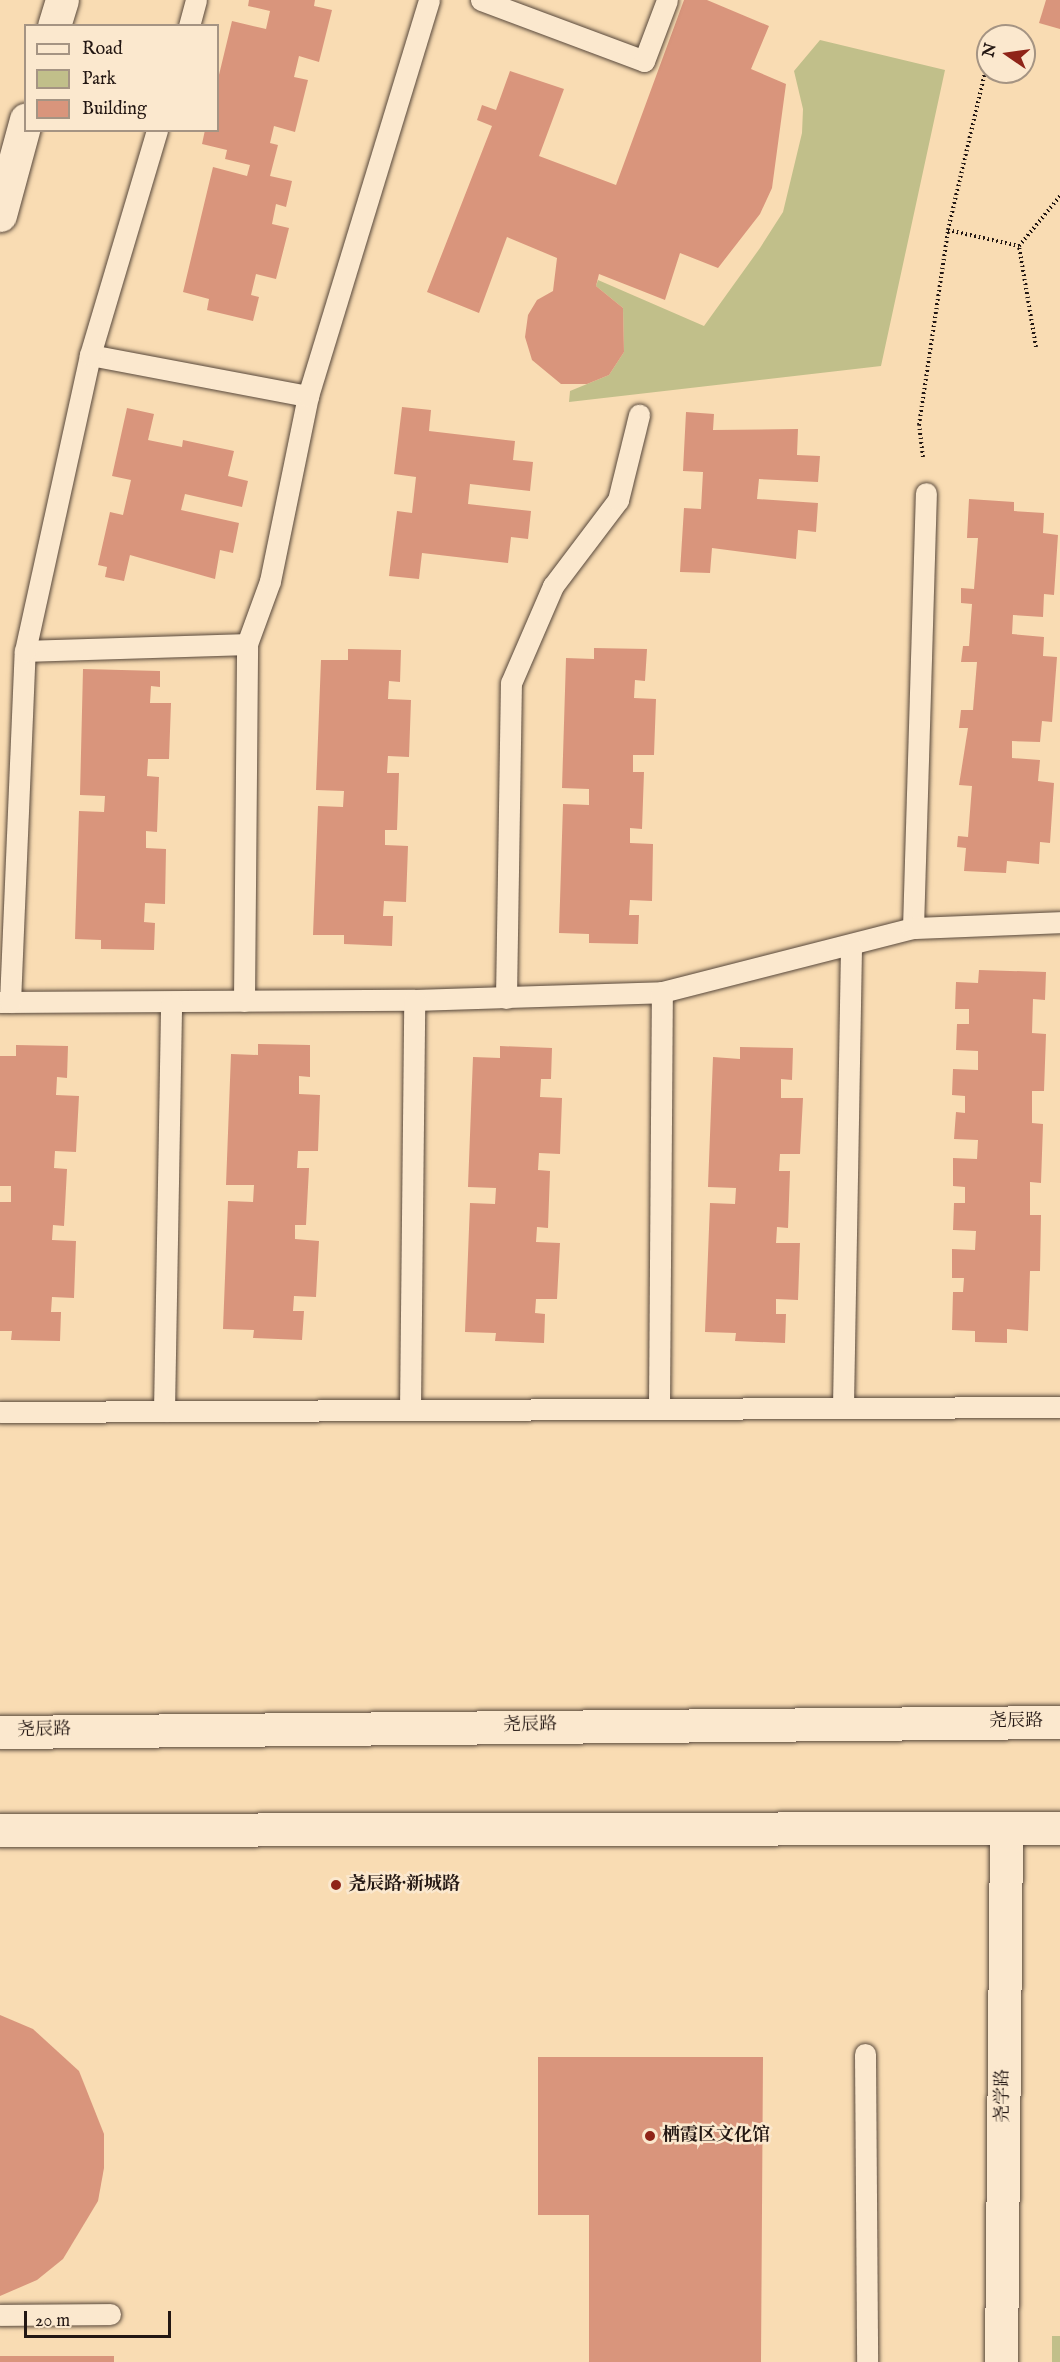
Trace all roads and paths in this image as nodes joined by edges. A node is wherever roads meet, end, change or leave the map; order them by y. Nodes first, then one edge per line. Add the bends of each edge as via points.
1 (62, 0) edge
2 (196, 0) edge
3 (429, 0) edge
4 (481, 0) edge
5 (667, 0) edge
6 (55, 24) edge
7 (190, 24) edge
8 (982, 84) edge
9 (24, 126) edge
10 (156, 132) edge
11 (1060, 195) edge
12 (0, 215) edge
13 (948, 230) junction
14 (1019, 246) junction
15 (1036, 347) dead end
16 (90, 355) junction
17 (308, 396) junction
18 (639, 416) dead end
19 (926, 493) joint
20 (247, 644) junction
21 (26, 651) junction
22 (1060, 922) edge
23 (913, 928) junction
24 (851, 946) junction
25 (662, 992) junction
26 (506, 998) junction
27 (414, 1000) junction
28 (244, 1001) junction
29 (5, 1002) edge
30 (171, 1004) junction
31 (843, 1406) junction
32 (1060, 1407) edge
33 (659, 1408) junction
34 (410, 1409) junction
35 (164, 1411) junction
36 (0, 1412) edge
37 (1060, 1722) edge
38 (0, 1732) edge
39 (1060, 1828) edge
40 (0, 1830) edge
41 (1006, 1830) junction
42 (865, 2054) dead end
43 (110, 2314) dead end
44 (0, 2315) edge
45 (867, 2362) edge
46 (1001, 2362) edge

1 - 6 main road
2 - 7 lane
3 - 17 lane
4 - 5 lane via 644,61
8 - 13 path
9 - 12 main road
10 - 16 lane
11 - 14 path
13 - 14 path
13 - 19 path via 919,425
14 - 15 path
16 - 17 lane
16 - 21 lane
17 - 20 lane via 270,581
18 - 26 lane via 618,500 553,586 511,683
19 - 23 lane
20 - 21 lane
20 - 28 lane
21 - 29 lane
22 - 23 lane
23 - 24 lane
24 - 25 lane
24 - 31 lane
25 - 26 lane
25 - 33 lane
26 - 27 lane
27 - 28 lane
27 - 34 lane
28 - 30 lane
29 - 30 lane
30 - 35 lane
31 - 32 lane
31 - 33 lane
33 - 34 lane
34 - 35 lane
35 - 36 lane
37 - 38 main road, 尧辰路
39 - 41 main road
40 - 41 main road
41 - 46 main road, 尧学路
42 - 45 lane
43 - 44 lane

